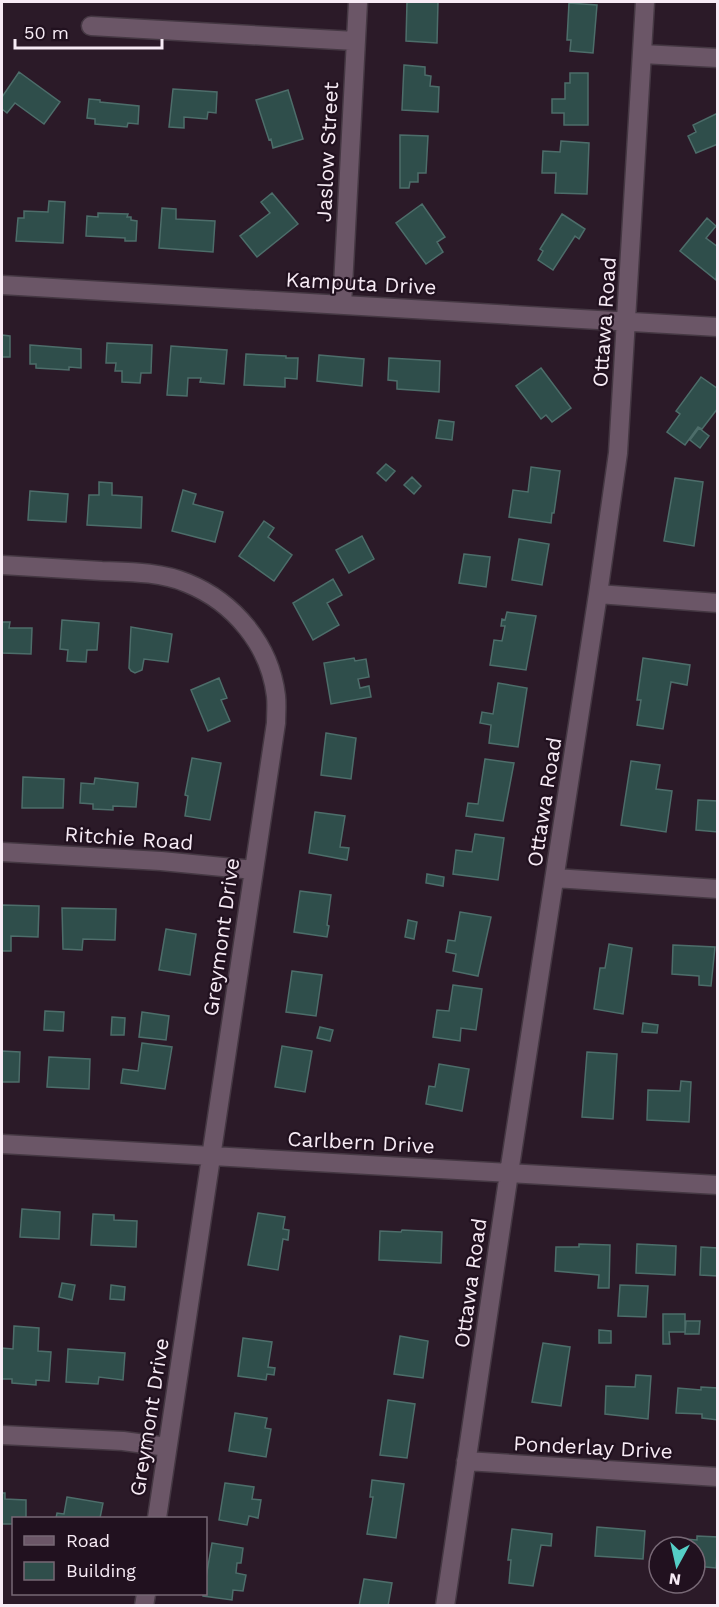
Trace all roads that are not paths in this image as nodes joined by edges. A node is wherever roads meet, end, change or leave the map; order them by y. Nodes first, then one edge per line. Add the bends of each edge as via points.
1 (358, 2) edge
2 (645, 2) edge
3 (91, 26) dead end
4 (355, 41) junction
5 (642, 54) junction
6 (717, 58) edge
7 (2, 285) edge
8 (342, 305) junction
9 (627, 321) junction
10 (717, 327) edge
11 (2, 565) edge
12 (598, 594) junction
13 (717, 603) edge
14 (2, 852) edge
15 (254, 870) junction
16 (555, 878) junction
17 (717, 889) edge
18 (2, 1144) edge
19 (212, 1156) junction
20 (509, 1173) junction
21 (717, 1185) edge
22 (2, 1435) edge
23 (167, 1447) junction
24 (466, 1461) junction
25 (717, 1477) edge
26 (157, 1517) edge
27 (446, 1605) edge

1 - 4 street, Jaslow Street
2 - 5 street, Ottawa Road
3 - 4 street
4 - 8 street, Jaslow Street
5 - 6 street
5 - 9 street, Ottawa Road
7 - 8 street, Kamputa Drive
8 - 9 street, Kamputa Drive
9 - 10 street, Kamputa Drive
9 - 12 street, Ottawa Road via 618,453
11 - 15 street, Greymont Drive via 156,574 186,582 214,596 240,618 261,647 276,697 276,723
12 - 13 street
12 - 16 street, Ottawa Road
14 - 15 street, Ritchie Road
15 - 19 street, Greymont Drive
16 - 17 street
16 - 20 street, Ottawa Road
18 - 19 street, Carlbern Drive
19 - 20 street, Carlbern Drive
19 - 23 street, Greymont Drive
20 - 21 street, Carlbern Drive
20 - 24 street, Ottawa Road
22 - 23 street
23 - 26 street, Greymont Drive
24 - 25 street, Ponderlay Drive
24 - 27 street, Ottawa Road

